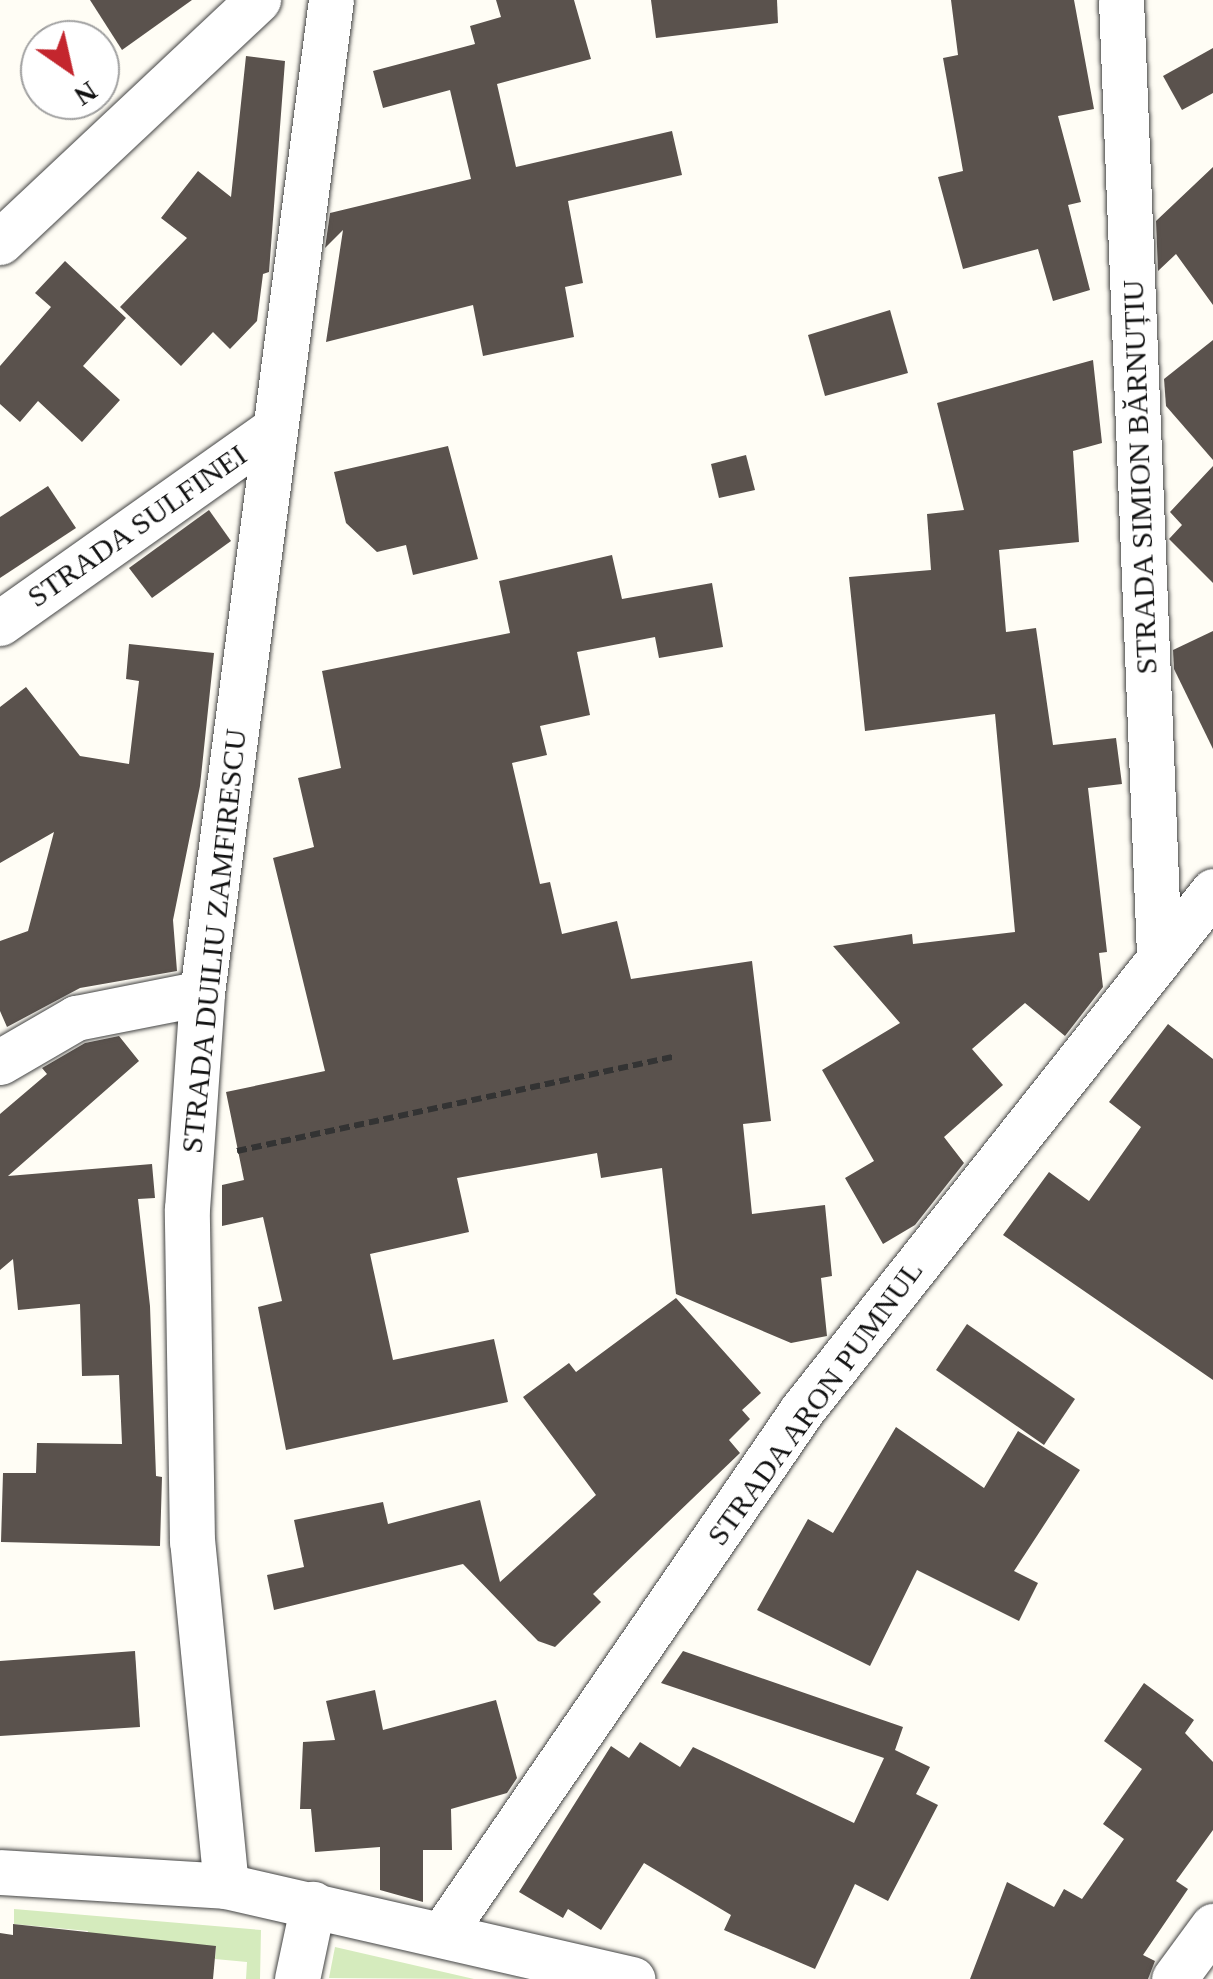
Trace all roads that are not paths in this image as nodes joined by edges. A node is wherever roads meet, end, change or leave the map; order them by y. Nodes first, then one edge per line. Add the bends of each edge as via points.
1 (258, 0) edge
2 (332, 0) edge
3 (1121, 0) edge
4 (0, 242) edge
5 (274, 429) junction
6 (0, 622) edge
7 (1213, 892) edge
8 (1159, 954) junction
9 (202, 993) junction
10 (0, 1062) edge
11 (0, 1872) edge
12 (226, 1886) junction
13 (313, 1904) junction
14 (1213, 1926) edge
15 (443, 1934) junction
16 (296, 1979) edge
17 (633, 1979) edge
18 (1174, 1979) edge

1 - 4 street
2 - 5 street, STRADA DUILIU ZAMFIRESCU
3 - 8 street, STRADA SIMION BĂRNUȚIU
5 - 6 street, STRADA SULFINEI
5 - 9 street, STRADA DUILIU ZAMFIRESCU
7 - 8 street, STRADA ARON PUMNUL
8 - 15 street, STRADA ARON PUMNUL via 802,1410
9 - 10 street via 76,1018
9 - 12 street, STRADA DUILIU ZAMFIRESCU via 190,1162 192,1542
11 - 12 street
12 - 13 street
13 - 15 street
13 - 16 street
14 - 18 street
15 - 17 street

